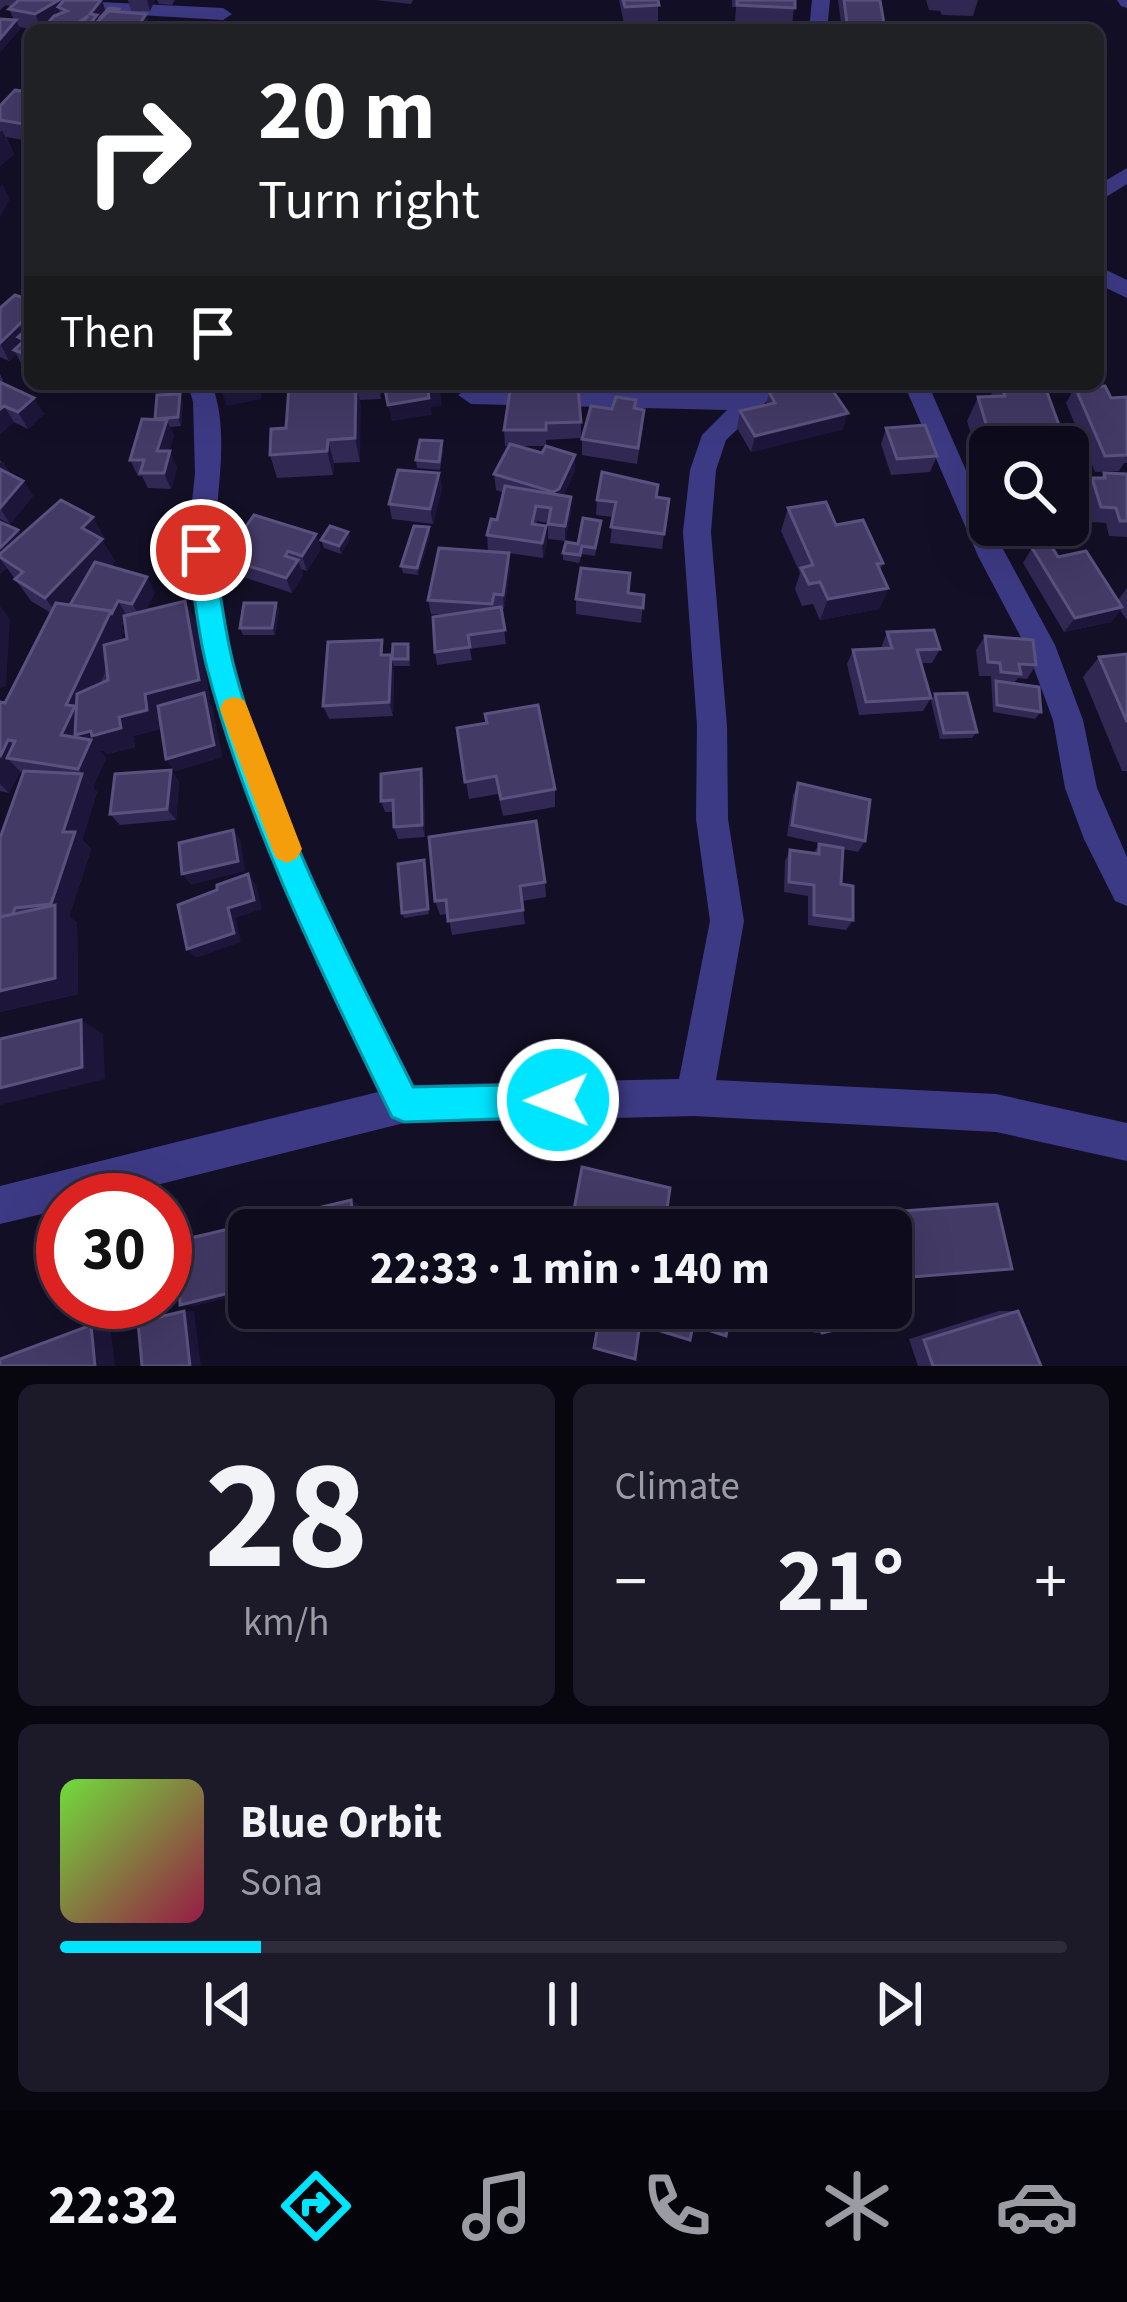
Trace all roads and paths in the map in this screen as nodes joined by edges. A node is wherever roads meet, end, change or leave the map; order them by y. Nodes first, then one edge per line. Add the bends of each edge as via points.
1 (49, 4) edge
2 (222, 15) edge
3 (202, 390) edge
4 (919, 390) edge
5 (760, 392) edge
6 (471, 395) dead end
7 (1127, 890) edge
8 (694, 1097) junction
9 (404, 1105) junction
10 (1127, 1142) edge
11 (0, 1205) edge

1 - 2 street
3 - 9 street via 208,472 201,550 220,665 334,964
4 - 7 street via 1040,645 1087,806
5 - 6 street
5 - 8 street via 716,434 697,532 712,819 727,921
8 - 9 street
8 - 10 street via 996,1113
9 - 11 street

